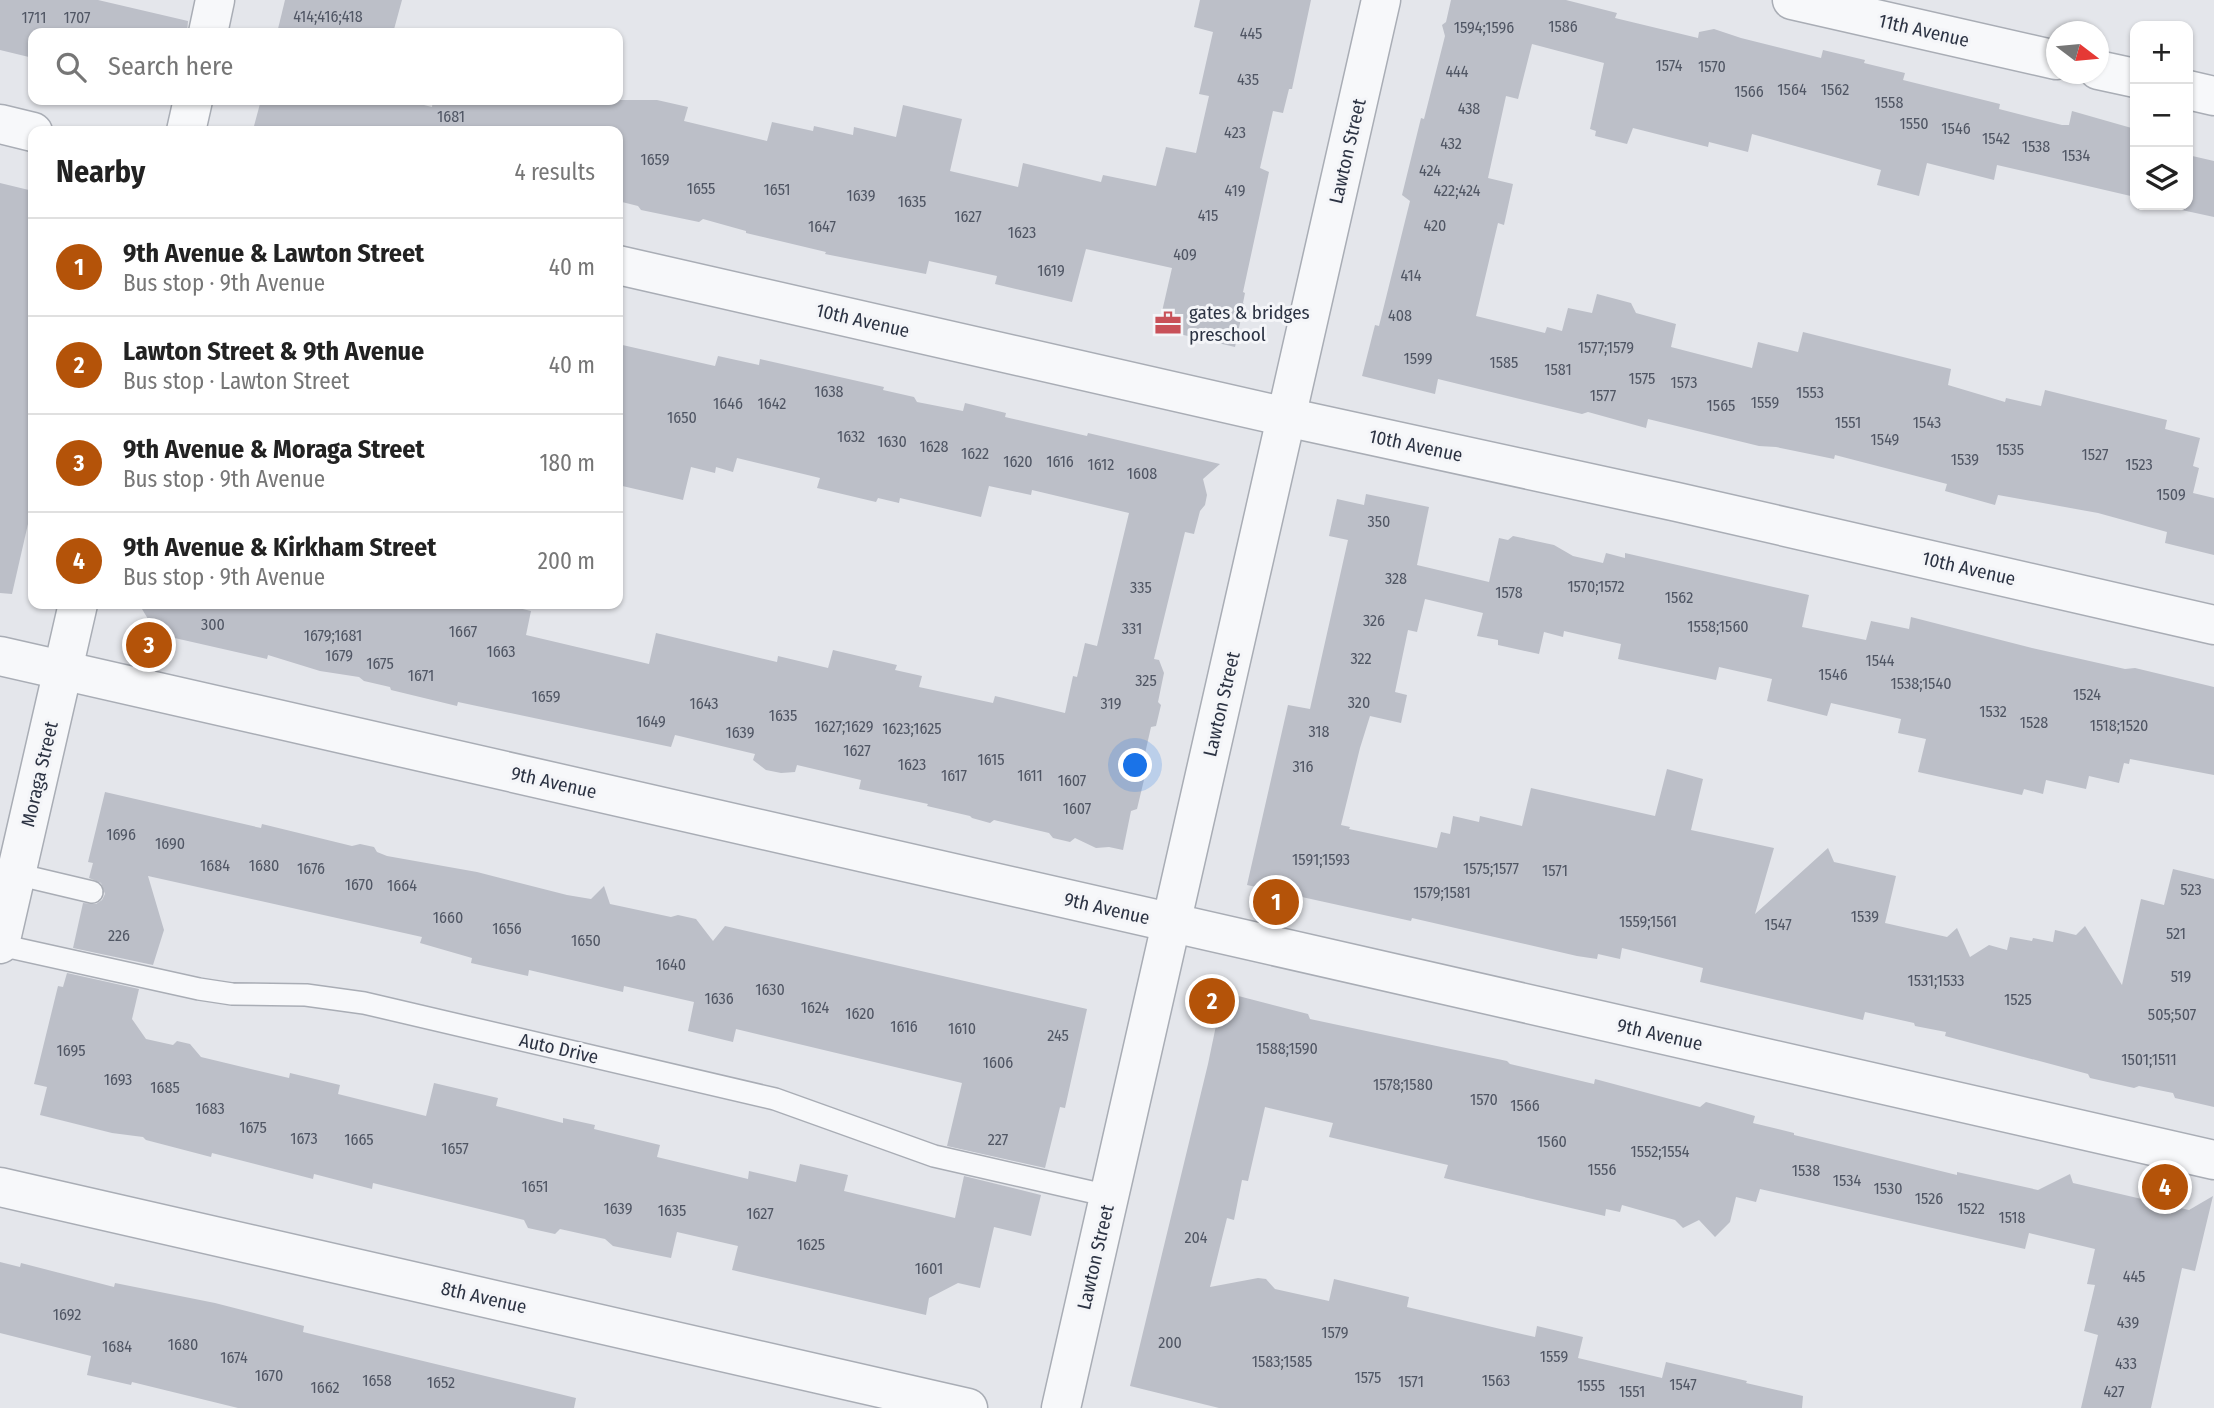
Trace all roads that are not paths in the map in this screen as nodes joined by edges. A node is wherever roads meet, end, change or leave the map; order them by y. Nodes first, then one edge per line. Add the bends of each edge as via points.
1 (215, 0) edge
2 (1381, 0) edge
3 (1792, 0) edge
4 (209, 28) edge
5 (2046, 58) edge
6 (2109, 72) edge
7 (2130, 77) edge
8 (2193, 91) edge
9 (2214, 96) edge
10 (192, 105) edge
11 (0, 124) edge
12 (187, 126) edge
13 (28, 131) edge
14 (623, 266) edge
15 (1286, 417) junction
16 (77, 609) edge
17 (2214, 625) edge
18 (0, 656) edge
19 (63, 670) junction
20 (16, 874) junction
21 (92, 892) dead end
22 (1172, 923) junction
23 (0, 945) edge
24 (2214, 1160) edge
25 (0, 1187) edge
26 (1109, 1196) junction
27 (968, 1408) edge
28 (1061, 1408) edge

1 - 4 street
2 - 15 street, Lawton Street
3 - 5 street, 11th Avenue
6 - 7 street
8 - 9 street
10 - 12 street
11 - 13 street
14 - 15 street, 10th Avenue
15 - 17 street, 10th Avenue
15 - 22 street, Lawton Street
16 - 19 street, Moraga Street
18 - 19 street, 9th Avenue
19 - 20 street, Moraga Street
19 - 22 street, 9th Avenue
20 - 21 lane
20 - 23 street, Moraga Street
22 - 24 street, 9th Avenue
22 - 26 street, Lawton Street
23 - 26 lane, Auto Drive via 199,989 364,1003 775,1098 934,1156
25 - 27 street, 8th Avenue
26 - 28 street, Lawton Street

